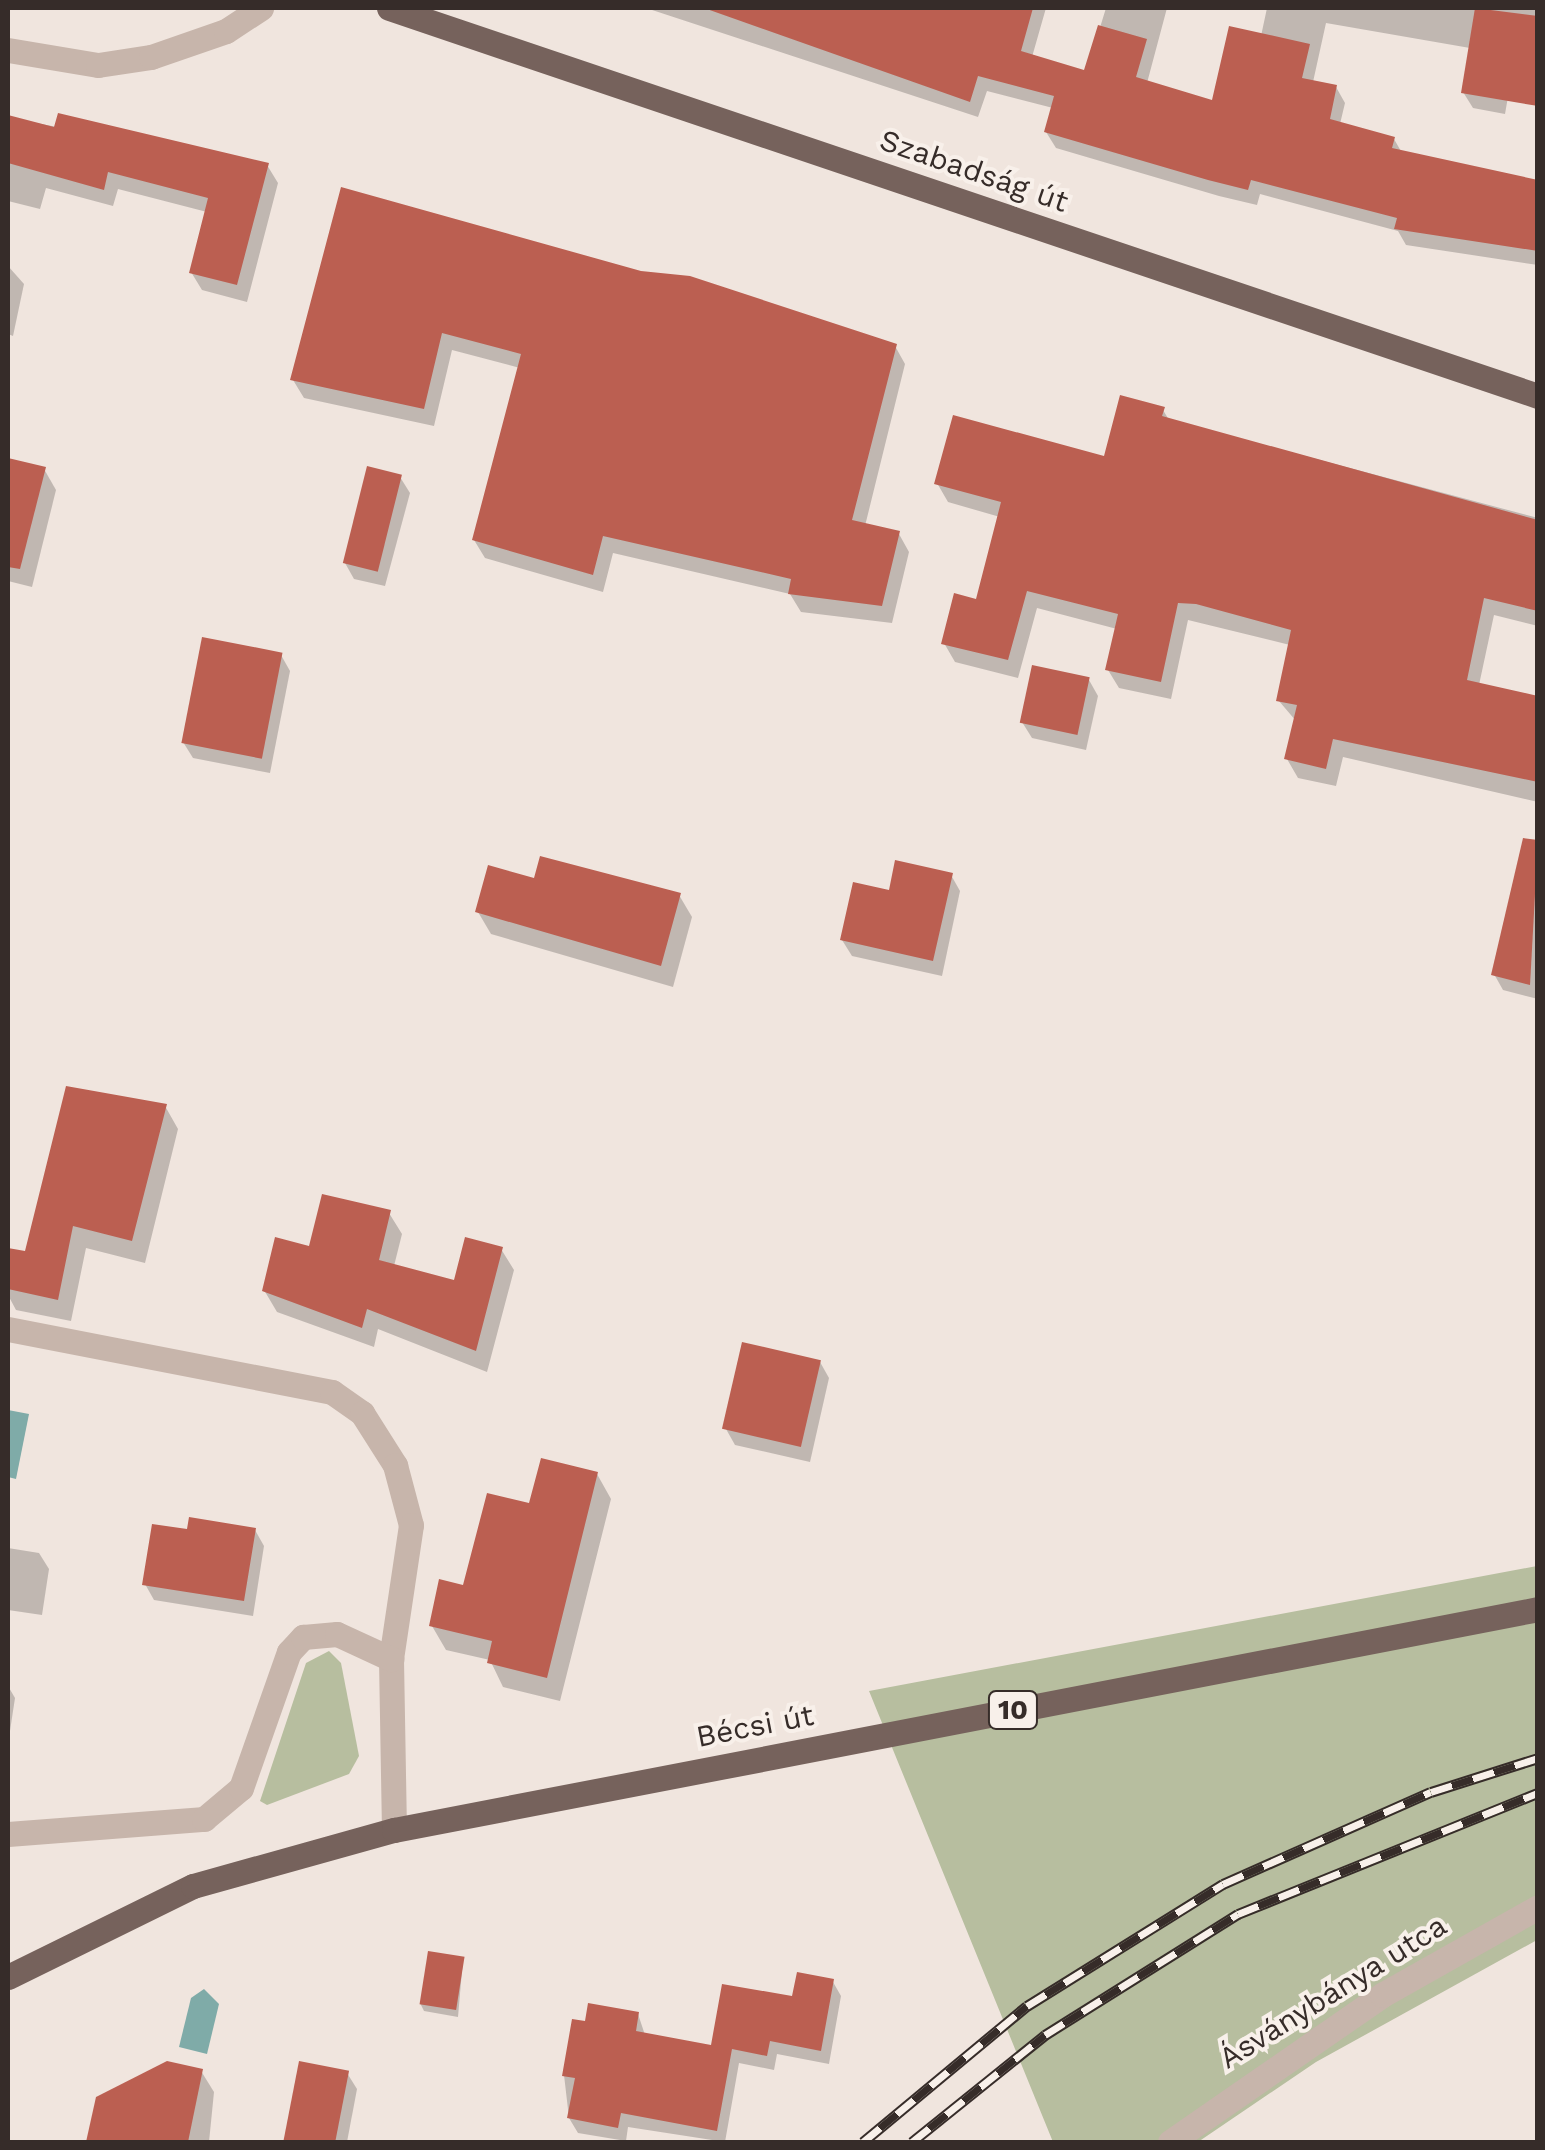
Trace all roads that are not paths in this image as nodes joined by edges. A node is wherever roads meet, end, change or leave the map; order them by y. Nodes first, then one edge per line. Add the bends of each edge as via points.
1 (260, 8) edge
2 (389, 8) edge
3 (8, 50) edge
4 (1538, 396) edge
5 (8, 1329) edge
6 (1538, 1609) edge
7 (390, 1659) junction
8 (394, 1830) junction
9 (8, 1834) edge
10 (1538, 1907) edge
11 (8, 1978) edge
12 (1170, 2142) edge

1 - 3 street via 226,31 151,57 98,65
2 - 4 main road, Szabadság út
5 - 7 street via 332,1392 362,1413 396,1465 412,1525
6 - 8 main road, Bécsi út / 10
7 - 8 street
7 - 9 street via 337,1634 303,1637 289,1652 242,1788 204,1819
8 - 11 main road, Bécsi út / 10 via 193,1886
10 - 12 street, Ásványbánya utca via 1352,2014

